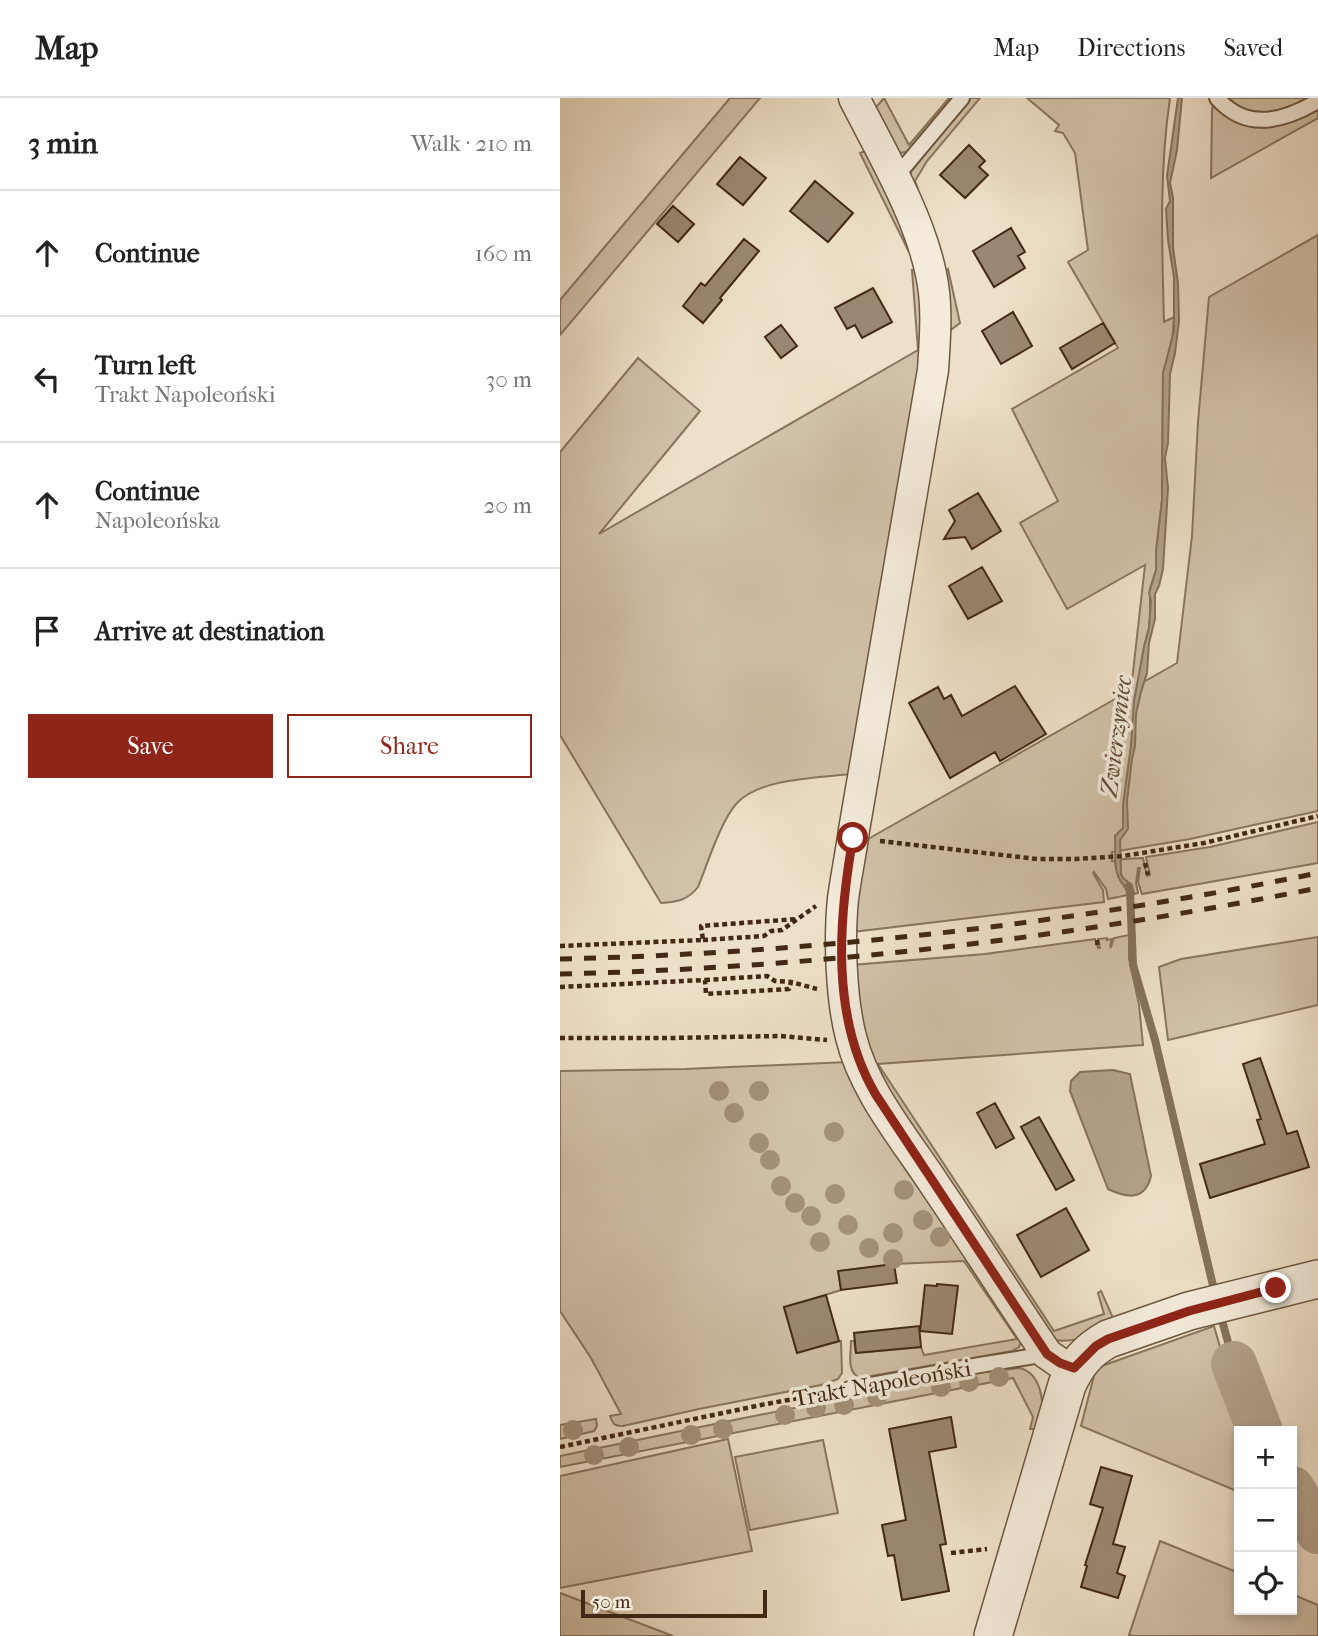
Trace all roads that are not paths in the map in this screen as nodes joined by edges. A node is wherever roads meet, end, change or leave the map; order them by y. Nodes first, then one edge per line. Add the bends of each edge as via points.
1 (853, 98) edge
2 (962, 98) edge
3 (1217, 98) edge
4 (1318, 101) edge
5 (895, 178) junction
6 (1318, 1279) edge
7 (1060, 1361) junction
8 (849, 1389) road end
9 (993, 1636) edge

1 - 5 street
2 - 5 lane
3 - 4 lane via 1240,116 1255,119 1277,119
5 - 7 street via 928,262 936,327 931,381 843,900 844,997 852,1043 876,1095
6 - 7 street via 1192,1310
7 - 8 lane, Trakt Napoleoński via 979,1365
7 - 9 street via 1065,1392

